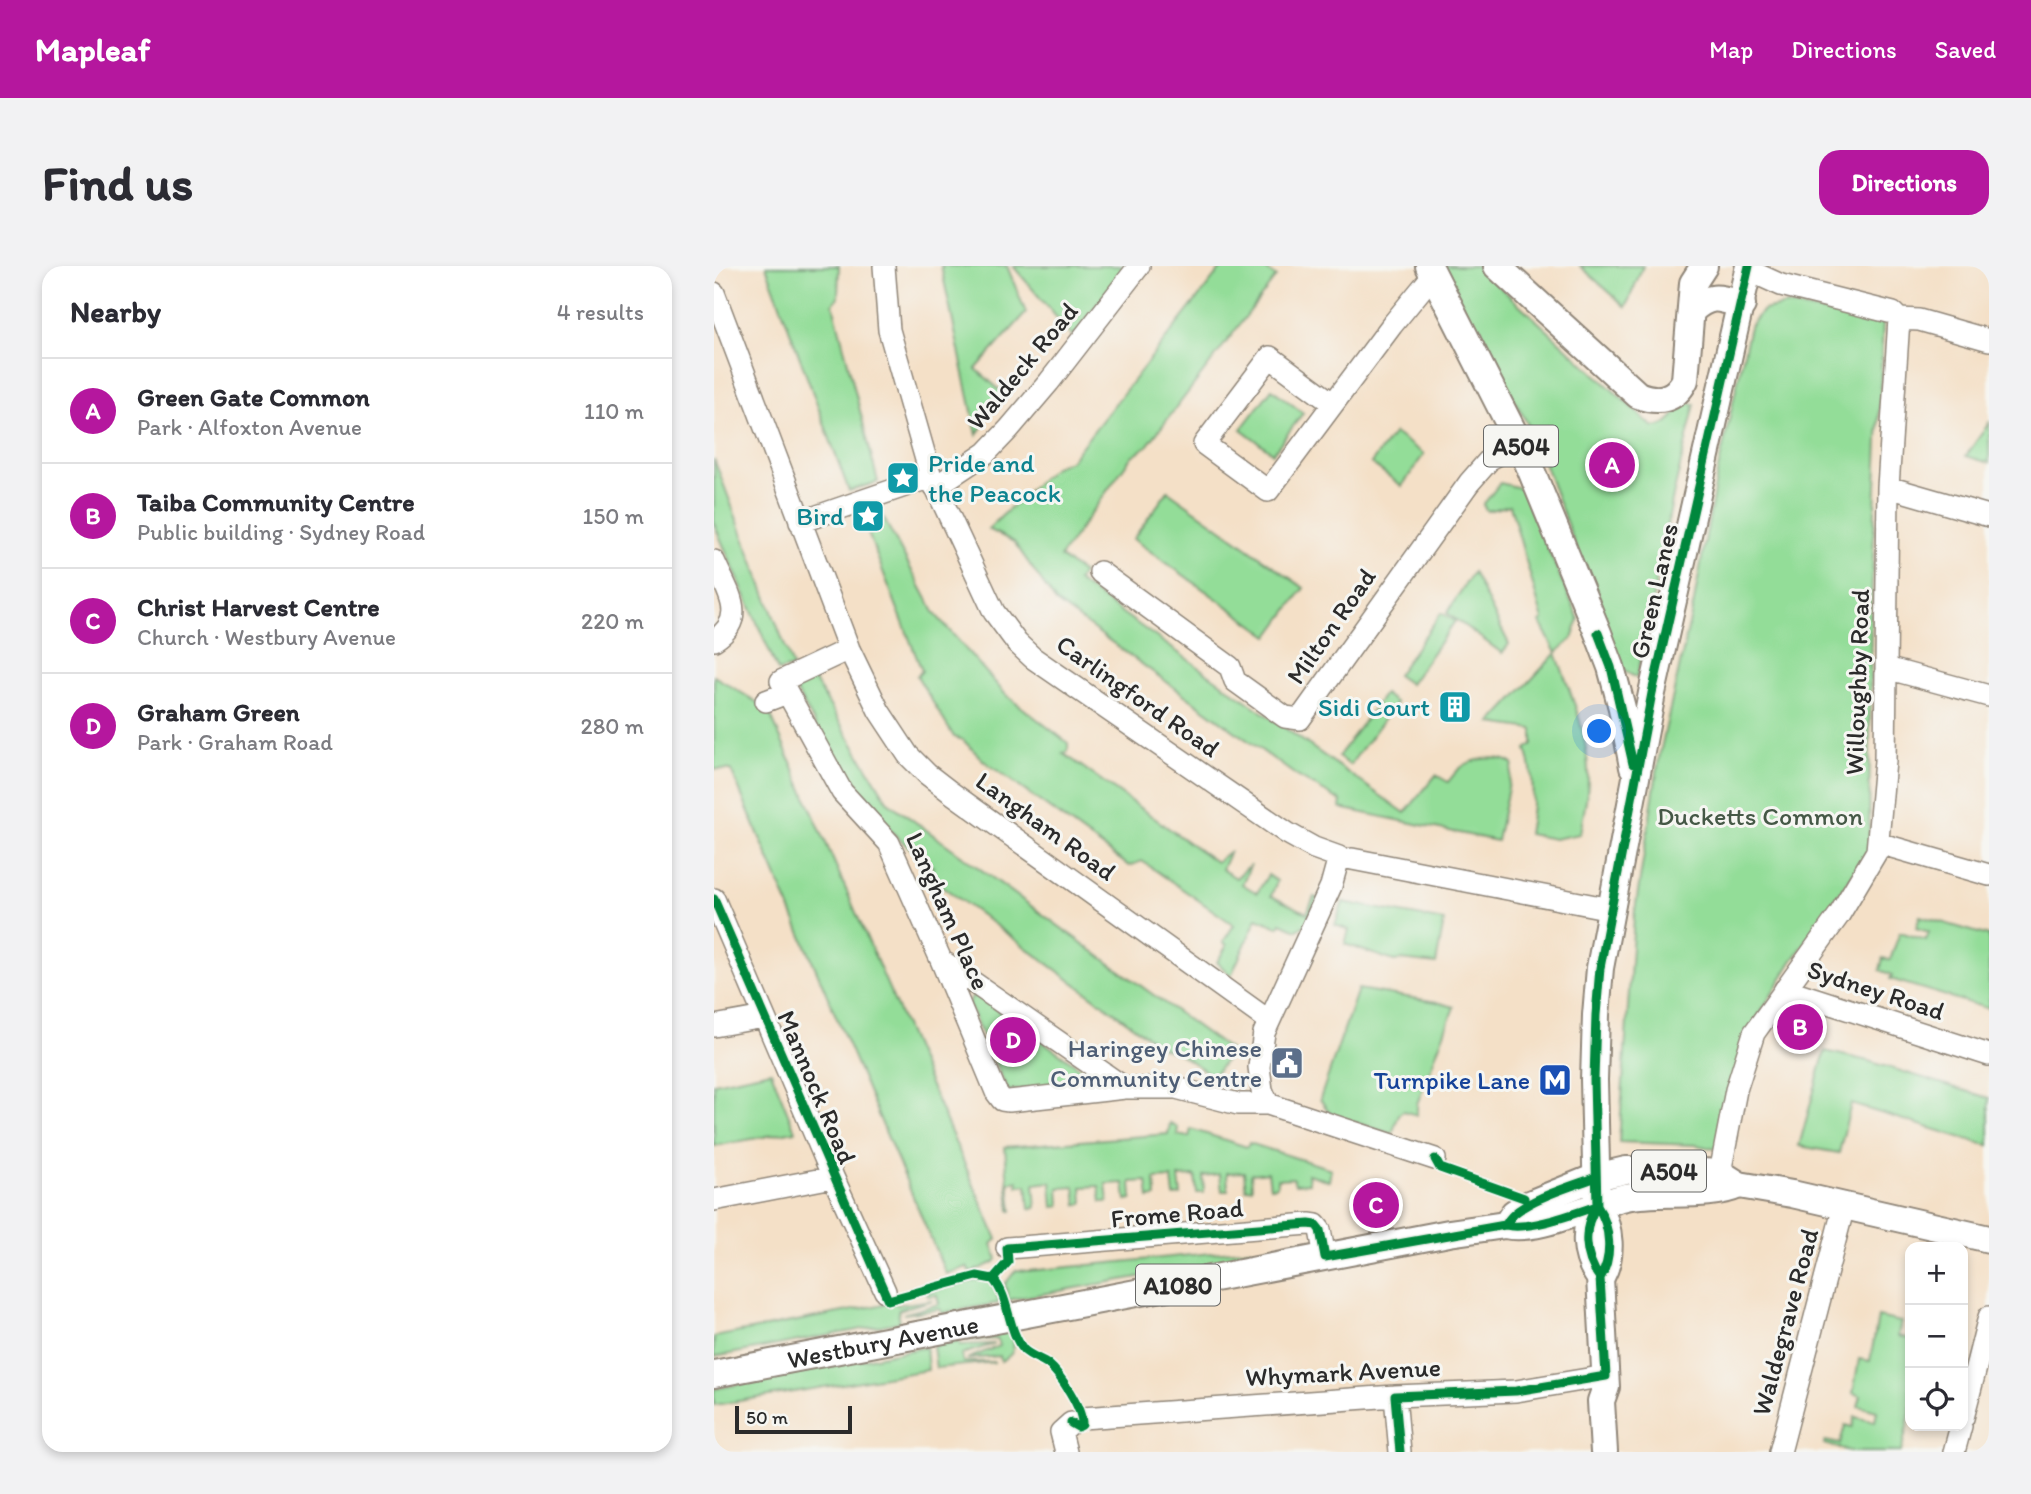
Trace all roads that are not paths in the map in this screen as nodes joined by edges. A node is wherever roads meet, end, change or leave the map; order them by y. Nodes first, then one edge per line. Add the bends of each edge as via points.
1 (884, 266) edge
2 (1139, 266) edge
3 (1497, 266) edge
4 (1703, 266) edge
5 (1745, 267) edge
6 (1431, 270) edge
7 (1782, 285) junction
8 (714, 293) edge
9 (1742, 305) junction
10 (1692, 310) junction
11 (1899, 318) junction
12 (1989, 340) edge
13 (1332, 403) junction
14 (1519, 443) junction
15 (933, 482) junction
16 (1888, 487) junction
17 (1989, 516) edge
18 (800, 522) junction
19 (714, 561) edge
20 (1100, 572) dead end
21 (714, 640) edge
22 (849, 649) junction
23 (1611, 667) junction
24 (1886, 668) junction
25 (787, 692) junction
26 (1653, 693) junction
27 (1989, 696) edge
28 (766, 701) dead end
29 (1633, 797) junction
30 (1878, 843) junction
31 (1345, 858) junction
32 (1989, 875) edge
33 (714, 899) edge
34 (1611, 909) junction
35 (941, 960) junction
36 (1785, 989) junction
37 (764, 1017) junction
38 (1269, 1021) junction
39 (714, 1027) edge
40 (1989, 1055) edge
41 (1125, 1088) junction
42 (1268, 1104) junction
43 (1435, 1159) dead end
44 (833, 1177) junction
45 (1596, 1177) junction
46 (1729, 1179) junction
47 (714, 1200) edge
48 (1597, 1206) junction
49 (1844, 1206) junction
50 (1506, 1224) junction
51 (1989, 1239) edge
52 (1007, 1248) dead end
53 (1325, 1257) junction
54 (885, 1291) dead end
55 (1989, 1317) edge
56 (714, 1374) edge
57 (1606, 1381) junction
58 (1395, 1396) junction
59 (1968, 1399) edge
60 (1960, 1431) edge
61 (1787, 1450) edge
62 (1066, 1452) edge
63 (1400, 1452) edge
64 (1604, 1452) edge
65 (1614, 1452) edge
66 (1954, 1452) edge

1 - 15 street, Carlingford Road via 889,330
2 - 15 street, Waldeck Road via 1009,429 986,453
3 - 10 main road via 1638,395 1650,400 1672,397 1685,380
4 - 10 main road via 1693,283
5 - 7 street
5 - 9 main road, Green Lanes
6 - 13 street
6 - 14 main road, A504
7 - 9 street via 1754,290
7 - 11 street
8 - 18 street, Langham Road
9 - 10 main road via 1714,297
9 - 26 main road, Green Lanes
11 - 12 street
11 - 16 street, Willoughby Road
13 - 13 street via 1268,491 1204,443 1270,357
14 - 20 street, Milton Road via 1499,452 1475,475 1300,719 1285,717 1235,681 1230,667
14 - 23 main road, A504
15 - 18 street, Waldeck Road
15 - 31 street, Carlingford Road via 994,612 1033,658 1287,833
16 - 17 street
16 - 24 street, Willoughby Road
18 - 22 street, Langham Road
19 - 21 street via 732,604 733,622
22 - 25 street via 781,681
22 - 38 street, Langham Road via 879,711 908,755 927,774
23 - 26 main road
23 - 29 main road, A504 via 1633,764
24 - 27 street
24 - 30 street, Willoughby Road
25 - 28 street
25 - 35 street, Langham Place via 842,792 889,843
26 - 29 main road, Green Lanes
29 - 34 main road, Green Lanes
30 - 32 street
30 - 36 street, Willoughby Road via 1875,857 1839,915
31 - 34 street, Carlingford Road
31 - 38 street
33 - 37 street, Mannock Road
34 - 45 main road, Green Lanes via 1596,1015
35 - 41 street
35 - 41 street, Langham Place via 1002,1100
36 - 40 street, Sydney Road
36 - 46 street, Willoughby Road via 1750,1040 1736,1090
37 - 39 street
37 - 44 street, Mannock Road
38 - 42 street via 1259,1067
41 - 42 street via 1176,1088 1238,1104
42 - 43 street
44 - 47 street
44 - 54 street, Mannock Road
45 - 46 main road, A504 via 1626,1170
45 - 48 main road, Green Lanes
45 - 50 main road, Westbury Avenue / A1080 via 1527,1205
46 - 48 main road, A504 via 1721,1191 1624,1197
46 - 49 main road, A504
48 - 50 main road, Westbury Avenue / A1080 via 1533,1223
48 - 57 main road, Green Lanes via 1607,1226 1608,1266 1600,1278
49 - 51 main road, A504
49 - 61 street, Waldegrave Road
50 - 53 main road, Westbury Avenue / A1080
52 - 53 street, Frome Road via 1316,1224
53 - 56 main road, Westbury Avenue / A1080
55 - 59 street
57 - 58 street, Whymark Avenue via 1516,1391
57 - 64 main road via 1601,1401
57 - 65 main road via 1612,1399
58 - 62 street, Whymark Avenue via 1077,1420 1061,1432
58 - 63 street
60 - 66 street

